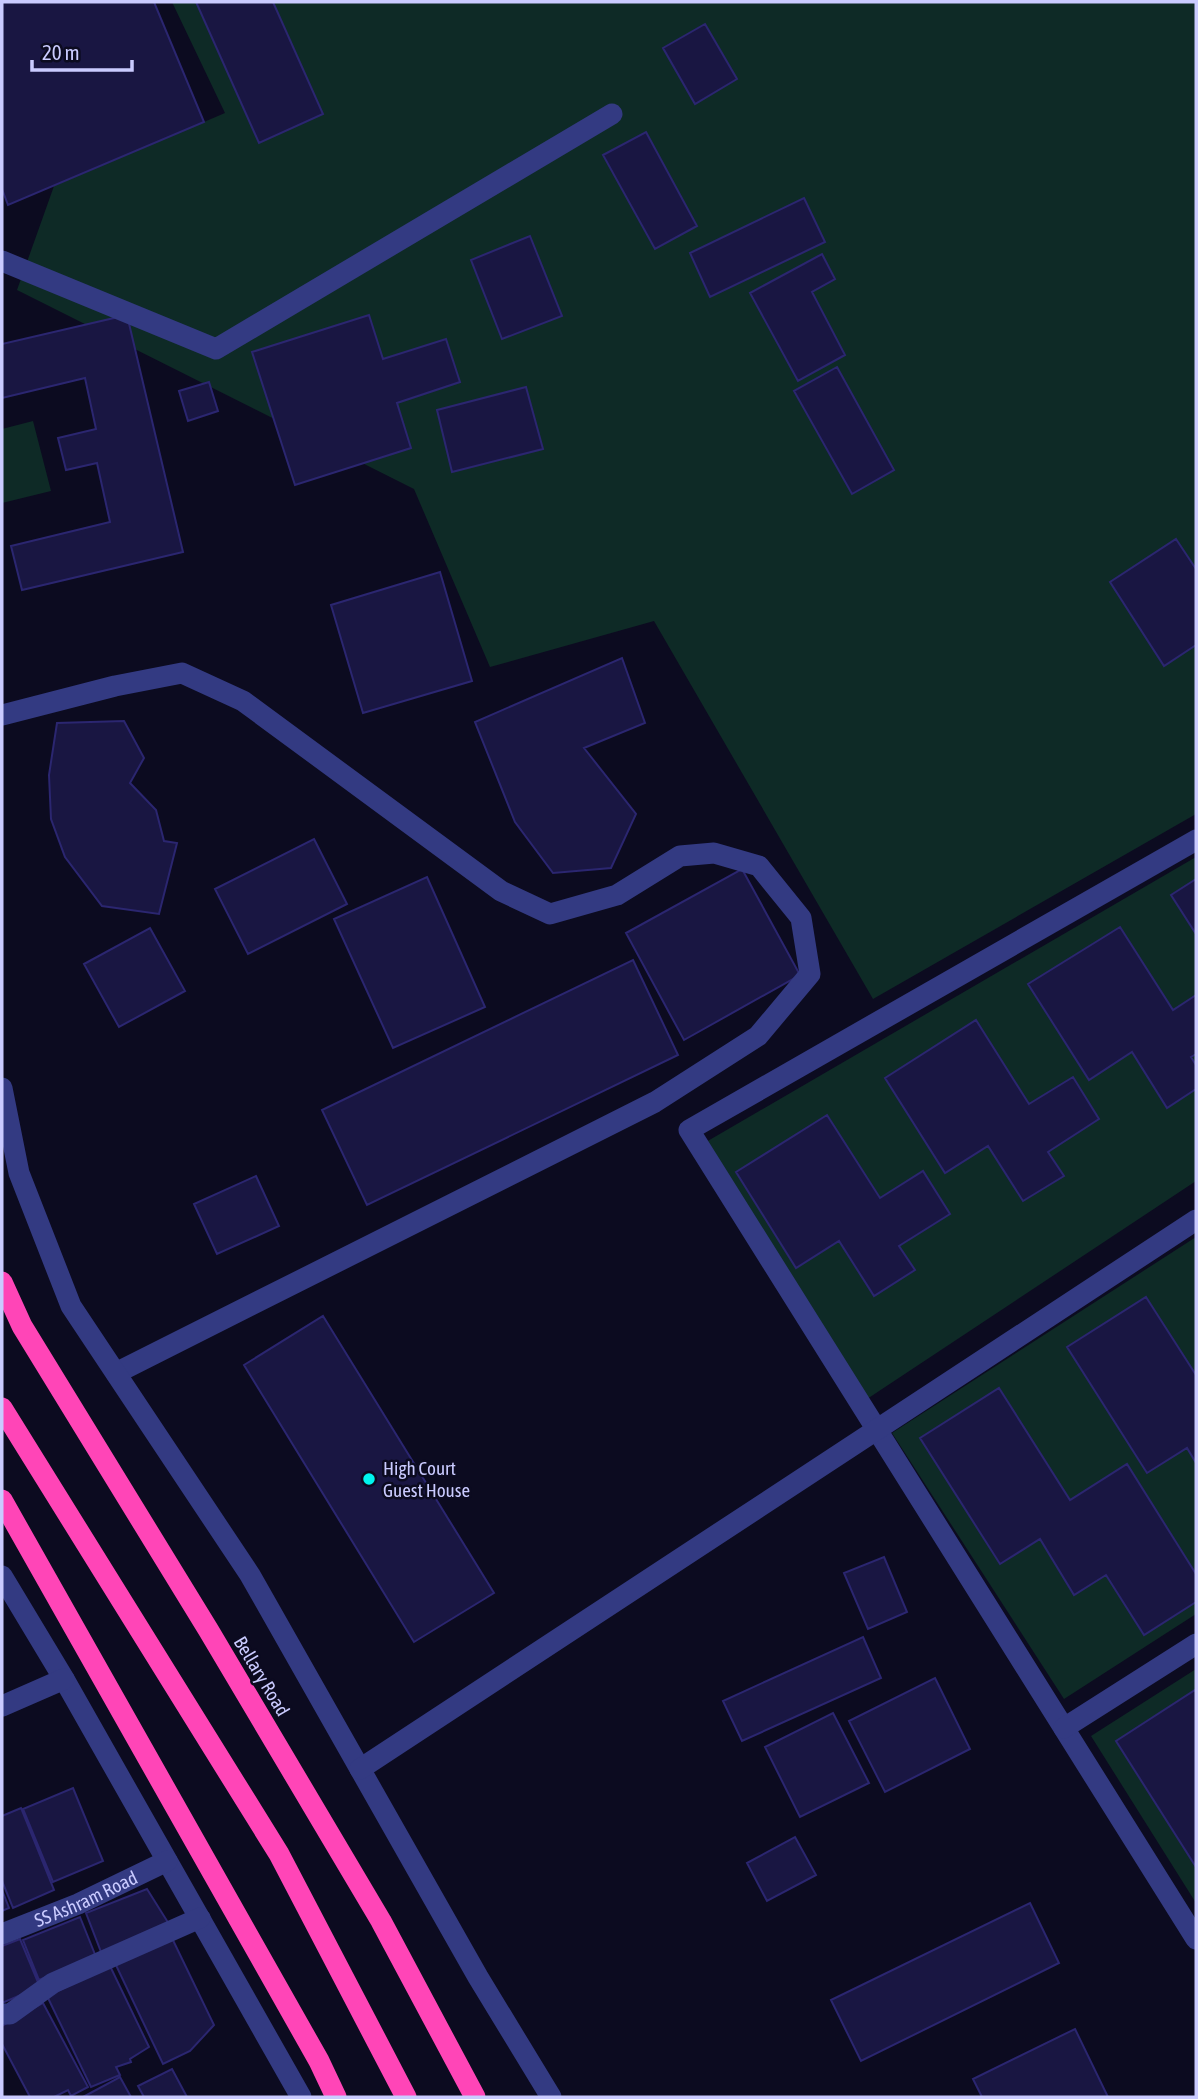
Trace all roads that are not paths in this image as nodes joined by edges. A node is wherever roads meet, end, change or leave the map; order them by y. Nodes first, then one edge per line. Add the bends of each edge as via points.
1 (611, 114) dead end
2 (2, 261) edge
3 (2, 715) edge
4 (1196, 840) edge
5 (2, 1088) edge
6 (1196, 1220) edge
7 (2, 1282) edge
8 (116, 1373) junction
9 (2, 1408) edge
10 (877, 1429) junction
11 (2, 1500) edge
12 (2, 1576) edge
13 (1196, 1644) edge
14 (64, 1679) junction
15 (2, 1706) edge
16 (1064, 1728) junction
17 (360, 1769) junction
18 (167, 1861) junction
19 (200, 1918) junction
20 (2, 1934) edge
21 (1196, 1939) edge
22 (2, 2014) edge
23 (301, 2097) edge
24 (336, 2097) edge
25 (406, 2097) edge
26 (475, 2097) edge
27 (551, 2097) edge

1 - 2 street via 216,349
3 - 8 street via 182,673 243,701 500,891 550,914 617,895 680,856 714,853 759,866 801,918 810,974 758,1036 655,1102
4 - 10 street via 690,1130
5 - 8 street via 19,1173 66,1294
6 - 10 street
7 - 26 highway, Bellary Road via 22,1326 381,1921
8 - 17 street via 250,1575
9 - 25 highway via 279,1854
10 - 16 street
10 - 17 street
11 - 24 highway
12 - 14 street
13 - 16 street
14 - 15 street
14 - 18 street
16 - 21 street
17 - 27 street
18 - 19 street
18 - 20 street, SS Ashram Road
19 - 22 street via 53,1983 10,2014
19 - 23 street

